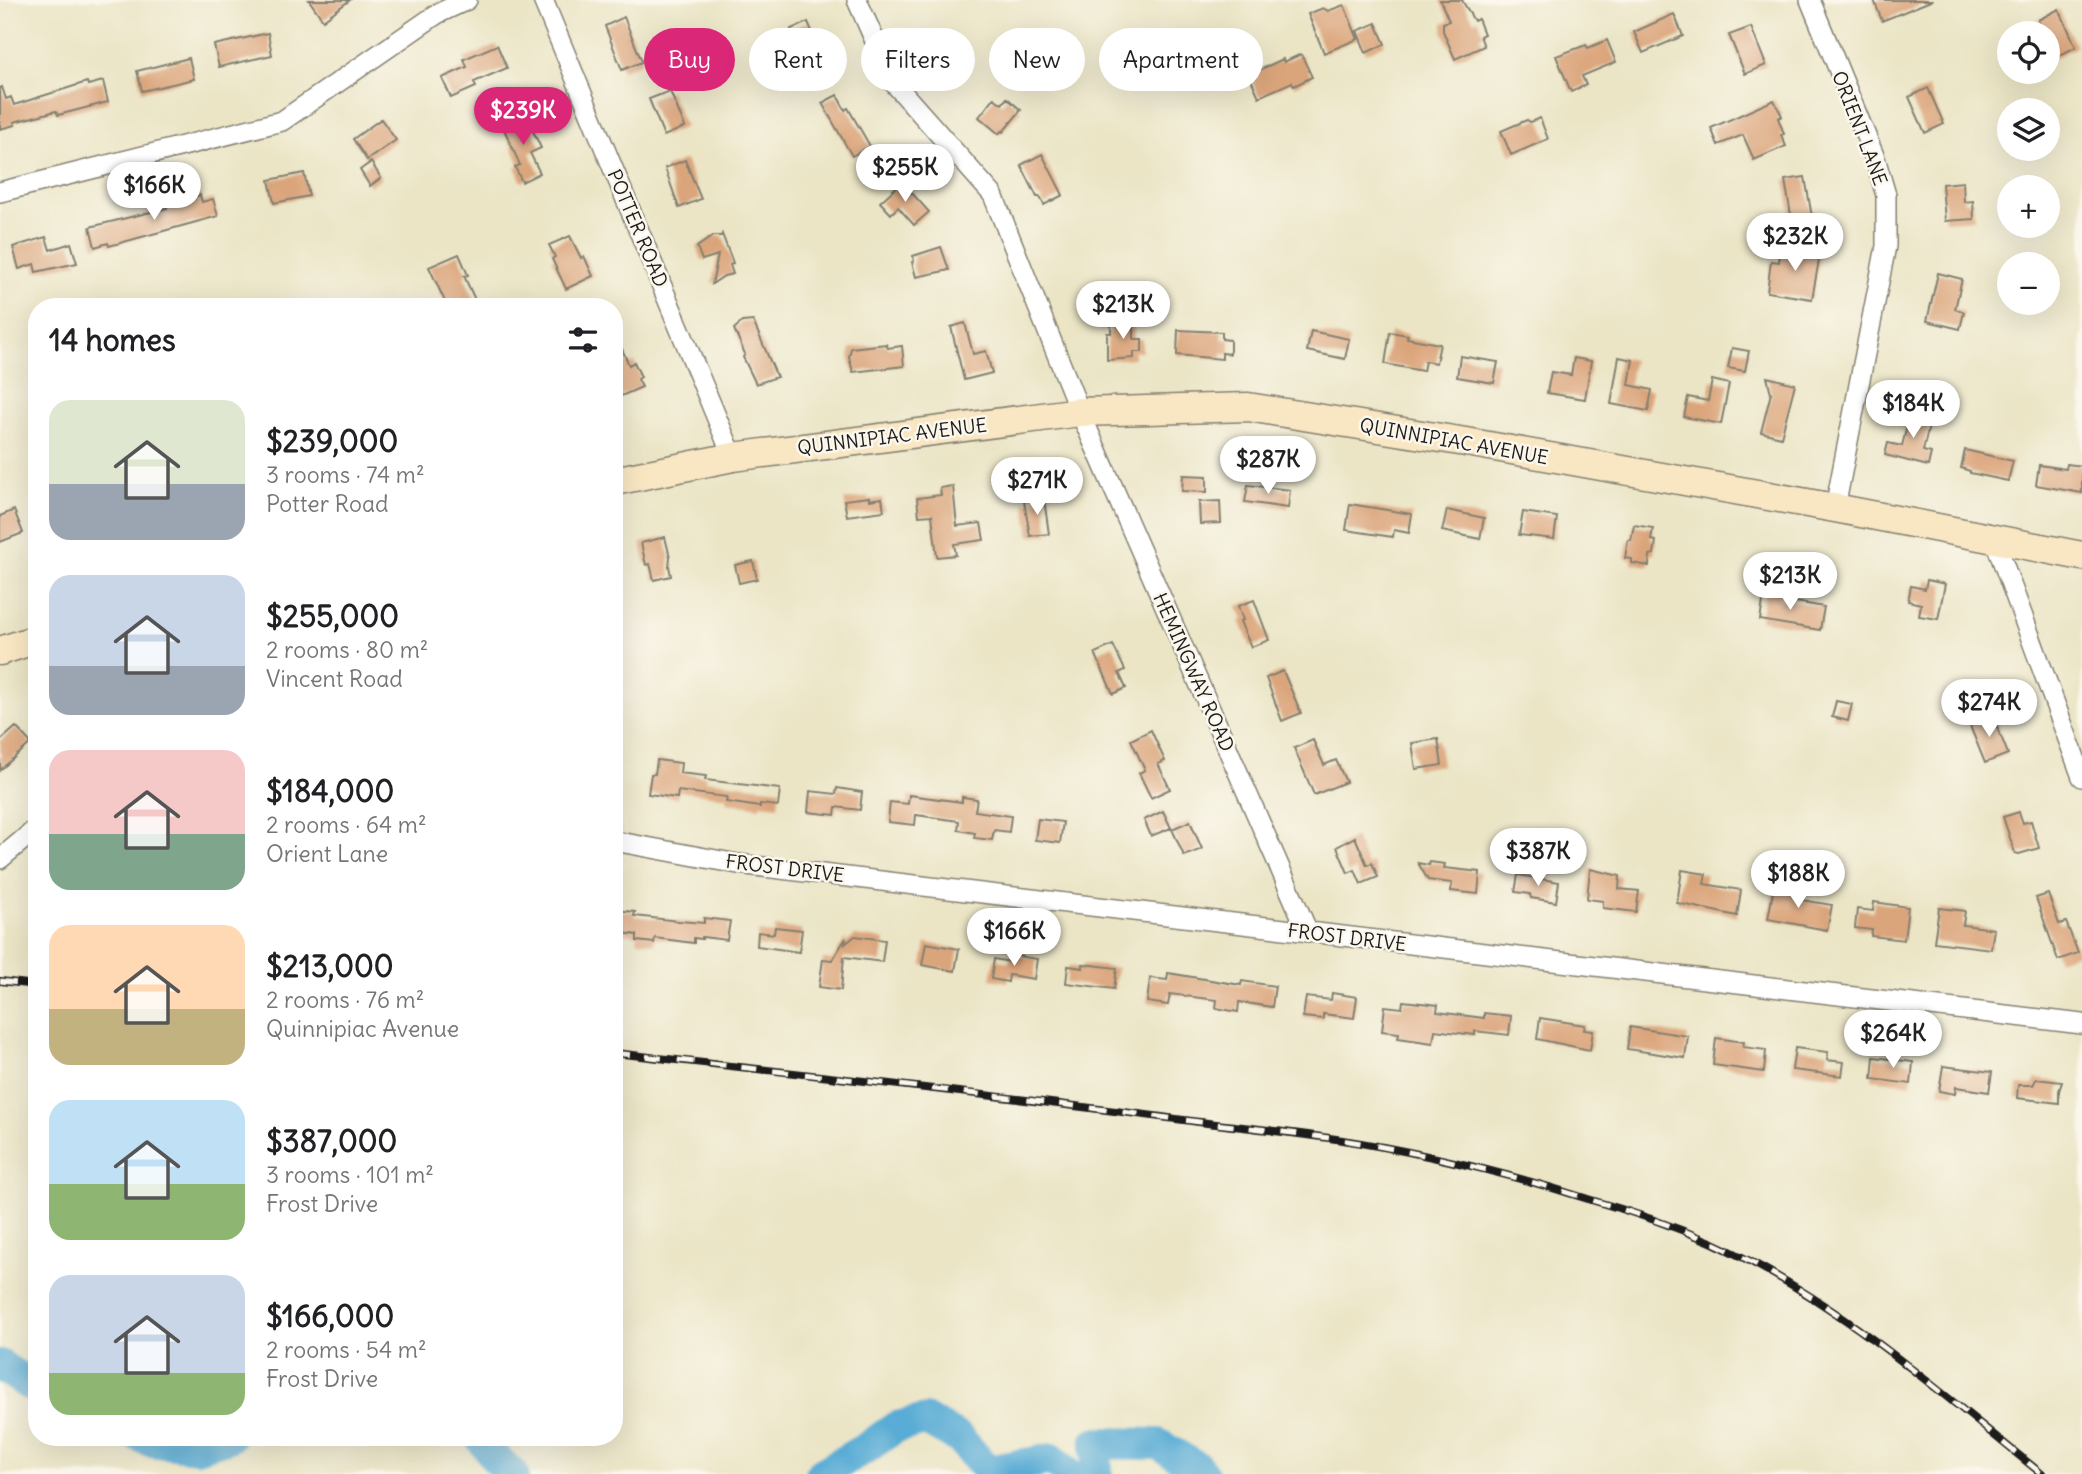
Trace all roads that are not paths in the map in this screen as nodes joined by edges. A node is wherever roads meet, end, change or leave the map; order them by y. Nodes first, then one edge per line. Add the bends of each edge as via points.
1 (467, 0) edge
2 (543, 0) edge
3 (857, 0) edge
4 (1810, 0) edge
5 (0, 192) edge
6 (1080, 412) junction
7 (733, 457) junction
8 (623, 479) edge
9 (1835, 508) junction
10 (1995, 541) junction
11 (2082, 556) edge
12 (28, 642) edge
13 (0, 651) edge
14 (2082, 778) edge
15 (28, 836) edge
16 (623, 843) edge
17 (0, 859) edge
18 (1308, 932) junction
19 (2082, 1024) edge

1 - 5 street via 437,14 282,121
2 - 7 street, POTTER ROAD
3 - 6 street, HEMINGWAY ROAD via 893,82 993,195
4 - 9 street, ORIENT LANE via 1886,195 1886,246
6 - 7 main road, QUINNIPIAC AVENUE
6 - 9 main road, QUINNIPIAC AVENUE via 1248,407
6 - 18 street, HEMINGWAY ROAD
7 - 8 main road, QUINNIPIAC AVENUE
9 - 10 main road, QUINNIPIAC AVENUE
10 - 11 main road, QUINNIPIAC AVENUE
10 - 14 street
12 - 13 main road
15 - 17 street
16 - 18 street, FROST DRIVE via 738,864
18 - 19 street, FROST DRIVE

